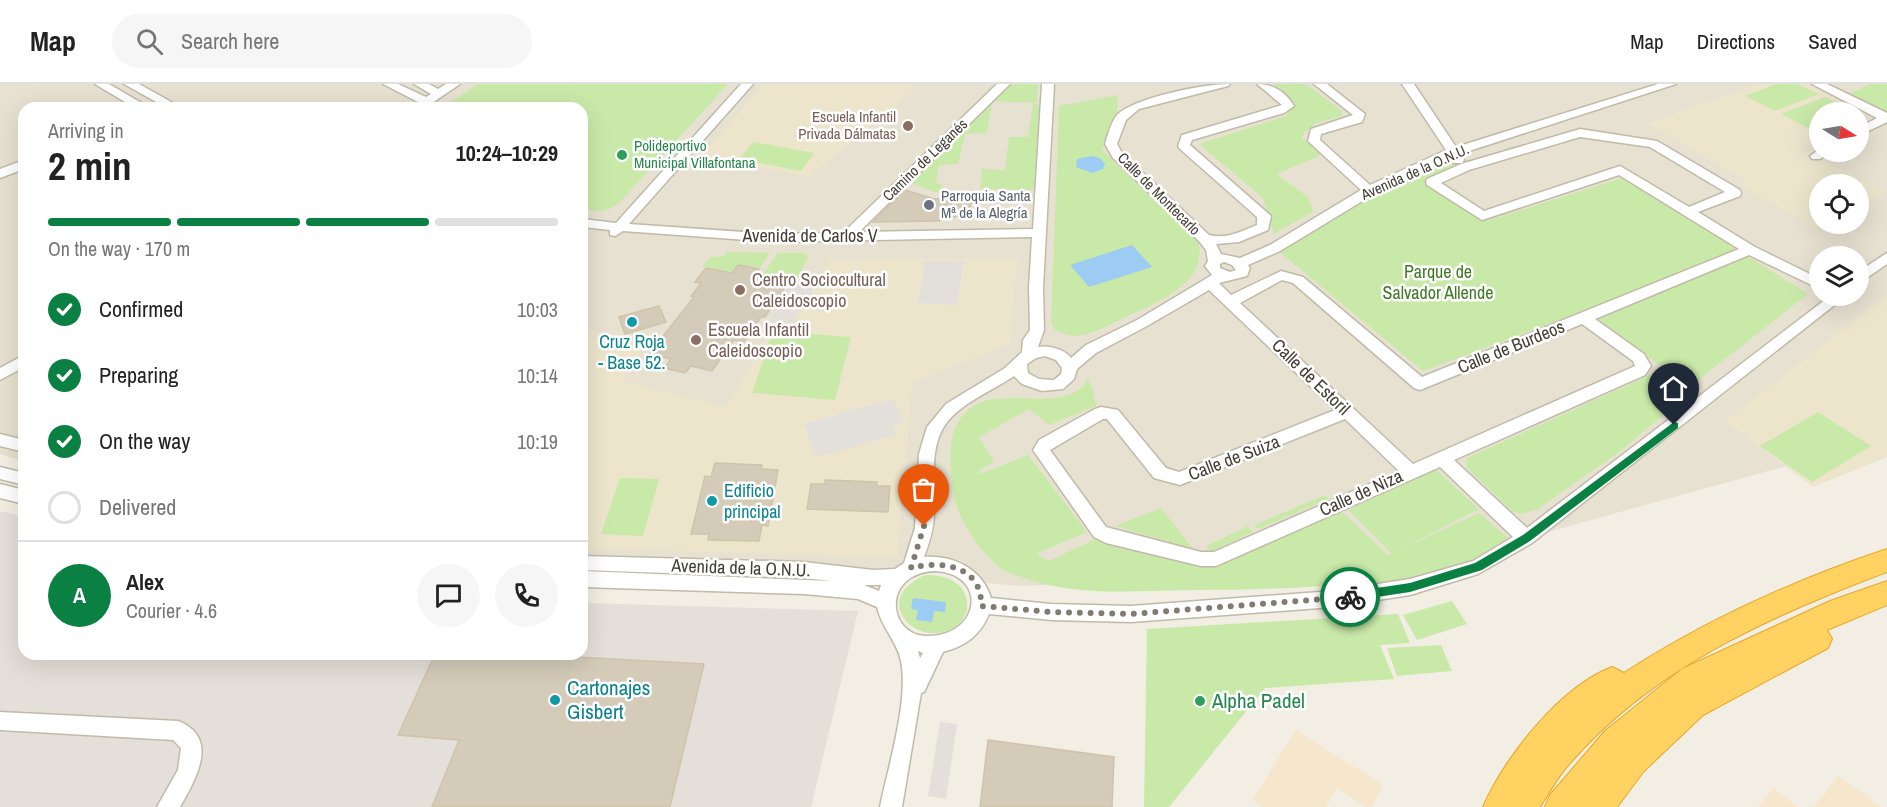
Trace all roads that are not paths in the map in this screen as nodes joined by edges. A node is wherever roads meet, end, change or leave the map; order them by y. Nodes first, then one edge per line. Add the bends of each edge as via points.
1 (100, 84) edge
2 (130, 84) edge
3 (389, 84) edge
4 (420, 84) edge
5 (454, 84) edge
6 (747, 84) edge
7 (1004, 84) edge
8 (1048, 84) edge
9 (1224, 84) edge
10 (1263, 84) edge
11 (1320, 84) edge
12 (1408, 84) edge
13 (1670, 84) edge
14 (1818, 84) edge
15 (439, 93) junction
16 (133, 102) edge
17 (159, 102) edge
18 (417, 102) edge
19 (426, 102) edge
20 (1886, 118) edge
21 (1869, 127) edge
22 (1452, 152) junction
23 (18, 166) edge
24 (1465, 167) junction
25 (0, 174) edge
26 (1369, 191) junction
27 (639, 203) junction
28 (1688, 212) junction
29 (588, 224) edge
30 (588, 227) edge
31 (616, 231) junction
32 (657, 231) junction
33 (846, 237) junction
34 (1039, 237) junction
35 (1204, 238) junction
36 (1230, 242) junction
37 (1750, 250) junction
38 (1887, 257) edge
39 (1215, 261) junction
40 (1236, 261) junction
41 (1869, 271) edge
42 (1216, 279) junction
43 (1809, 280) edge
44 (1232, 301) junction
45 (1826, 306) edge
46 (1584, 318) junction
47 (1037, 330) junction
48 (1091, 349) junction
49 (1053, 353) junction
50 (1024, 359) junction
51 (18, 364) edge
52 (1070, 367) junction
53 (0, 375) edge
54 (1030, 383) junction
55 (987, 387) junction
56 (1347, 412) junction
57 (1, 440) edge
58 (18, 444) edge
59 (1045, 444) joint
60 (1443, 460) junction
61 (1411, 472) junction
62 (0, 473) edge
63 (18, 478) edge
64 (0, 491) edge
65 (18, 496) edge
66 (924, 526) junction
67 (1526, 538) junction
68 (1887, 560) edge
69 (588, 563) edge
70 (938, 564) junction
71 (905, 572) junction
72 (588, 579) edge
73 (1803, 592) junction
74 (1887, 593) edge
75 (885, 602) junction
76 (1887, 602) edge
77 (981, 606) junction
78 (901, 636) junction
79 (936, 645) junction
80 (909, 706) junction
81 (0, 721) edge
82 (168, 807) edge
83 (891, 807) edge
84 (1500, 807) edge
85 (1521, 807) edge
86 (1562, 807) edge
87 (1596, 807) edge

1 - 16 street
2 - 17 street
3 - 18 street
4 - 15 street
5 - 15 street
6 - 27 street
7 - 33 street, Camino de Leganés
8 - 34 street
9 - 35 street, Calle de Montecarlo via 1135,107 1121,118 1111,144 1117,155
10 - 36 street via 1288,106 1186,138 1184,146 1264,216 1263,227
11 - 26 street via 1359,114 1358,119 1315,132 1314,141
12 - 22 street
13 - 22 street, Avenida de la O.N.U.
14 - 20 street
15 - 19 street
20 - 21 street
22 - 24 street
22 - 26 street, Avenida de la O.N.U.
23 - 25 street
24 - 28 street via 1432,182 1482,216 1620,170
24 - 28 street via 1580,133 1653,144 1735,194
26 - 40 street, Avenida de la O.N.U. via 1275,248
27 - 29 street
27 - 31 street
27 - 32 street via 644,219
28 - 37 street
30 - 31 street, Avenida de Carlos V
31 - 32 street, Avenida de Carlos V
31 - 34 street, Avenida de Carlos V via 696,243 791,246
32 - 33 street, Avenida de Carlos V via 773,238
33 - 34 street, Avenida de Carlos V
34 - 47 street
35 - 36 street, Calle de Montecarlo
35 - 39 street, Calle de Montecarlo
36 - 40 street via 1227,250
37 - 43 street
37 - 46 street, Calle de Burdeos
38 - 41 street
39 - 40 street
39 - 42 street, Calle de Montecarlo via 1212,266
40 - 42 street via 1243,268 1242,273
42 - 44 street, Calle de Estoril
42 - 48 street
44 - 46 street, Calle de Burdeos via 1281,275 1298,280 1420,384
44 - 56 street, Calle de Estoril
45 - 67 street
46 - 60 street, Calle de Niza via 1639,358 1643,366 1640,371
47 - 49 street
47 - 50 street
48 - 49 street
48 - 52 street
49 - 50 street
49 - 52 street
50 - 54 street via 1021,376
50 - 55 street
51 - 53 street
52 - 54 street via 1066,380 1060,384 1043,387
54 - 55 street
55 - 66 street via 959,402 935,425 928,452
56 - 59 street, Calle de Suiza via 1180,480 1160,473 1112,414 1101,413
56 - 61 street, Calle de Estoril
57 - 58 street
59 - 61 street, Calle de Niza via 1043,454 1100,532 1209,561
60 - 61 street, Calle de Niza
60 - 67 street
62 - 63 street
64 - 65 street
66 - 70 street
66 - 71 street
67 - 77 street via 1478,567 1410,587 1333,599 1131,614
68 - 73 highway
69 - 71 street, Avenida de la O.N.U. via 804,570 873,578
70 - 71 street
70 - 77 street via 967,573 979,589
71 - 75 street via 888,592
72 - 75 street, Avenida de la O.N.U. via 804,586 860,591
73 - 84 highway via 1739,607 1677,635 1570,710 1521,771
73 - 85 highway via 1674,654 1583,724
74 - 86 highway via 1840,610 1693,679 1616,742
75 - 78 street via 888,618
76 - 87 highway via 1692,705 1633,760
77 - 79 street via 979,616 961,637
78 - 79 street via 917,644
78 - 80 street via 911,658
79 - 80 street via 922,669
80 - 83 street
81 - 82 street via 178,731 192,745 188,772

